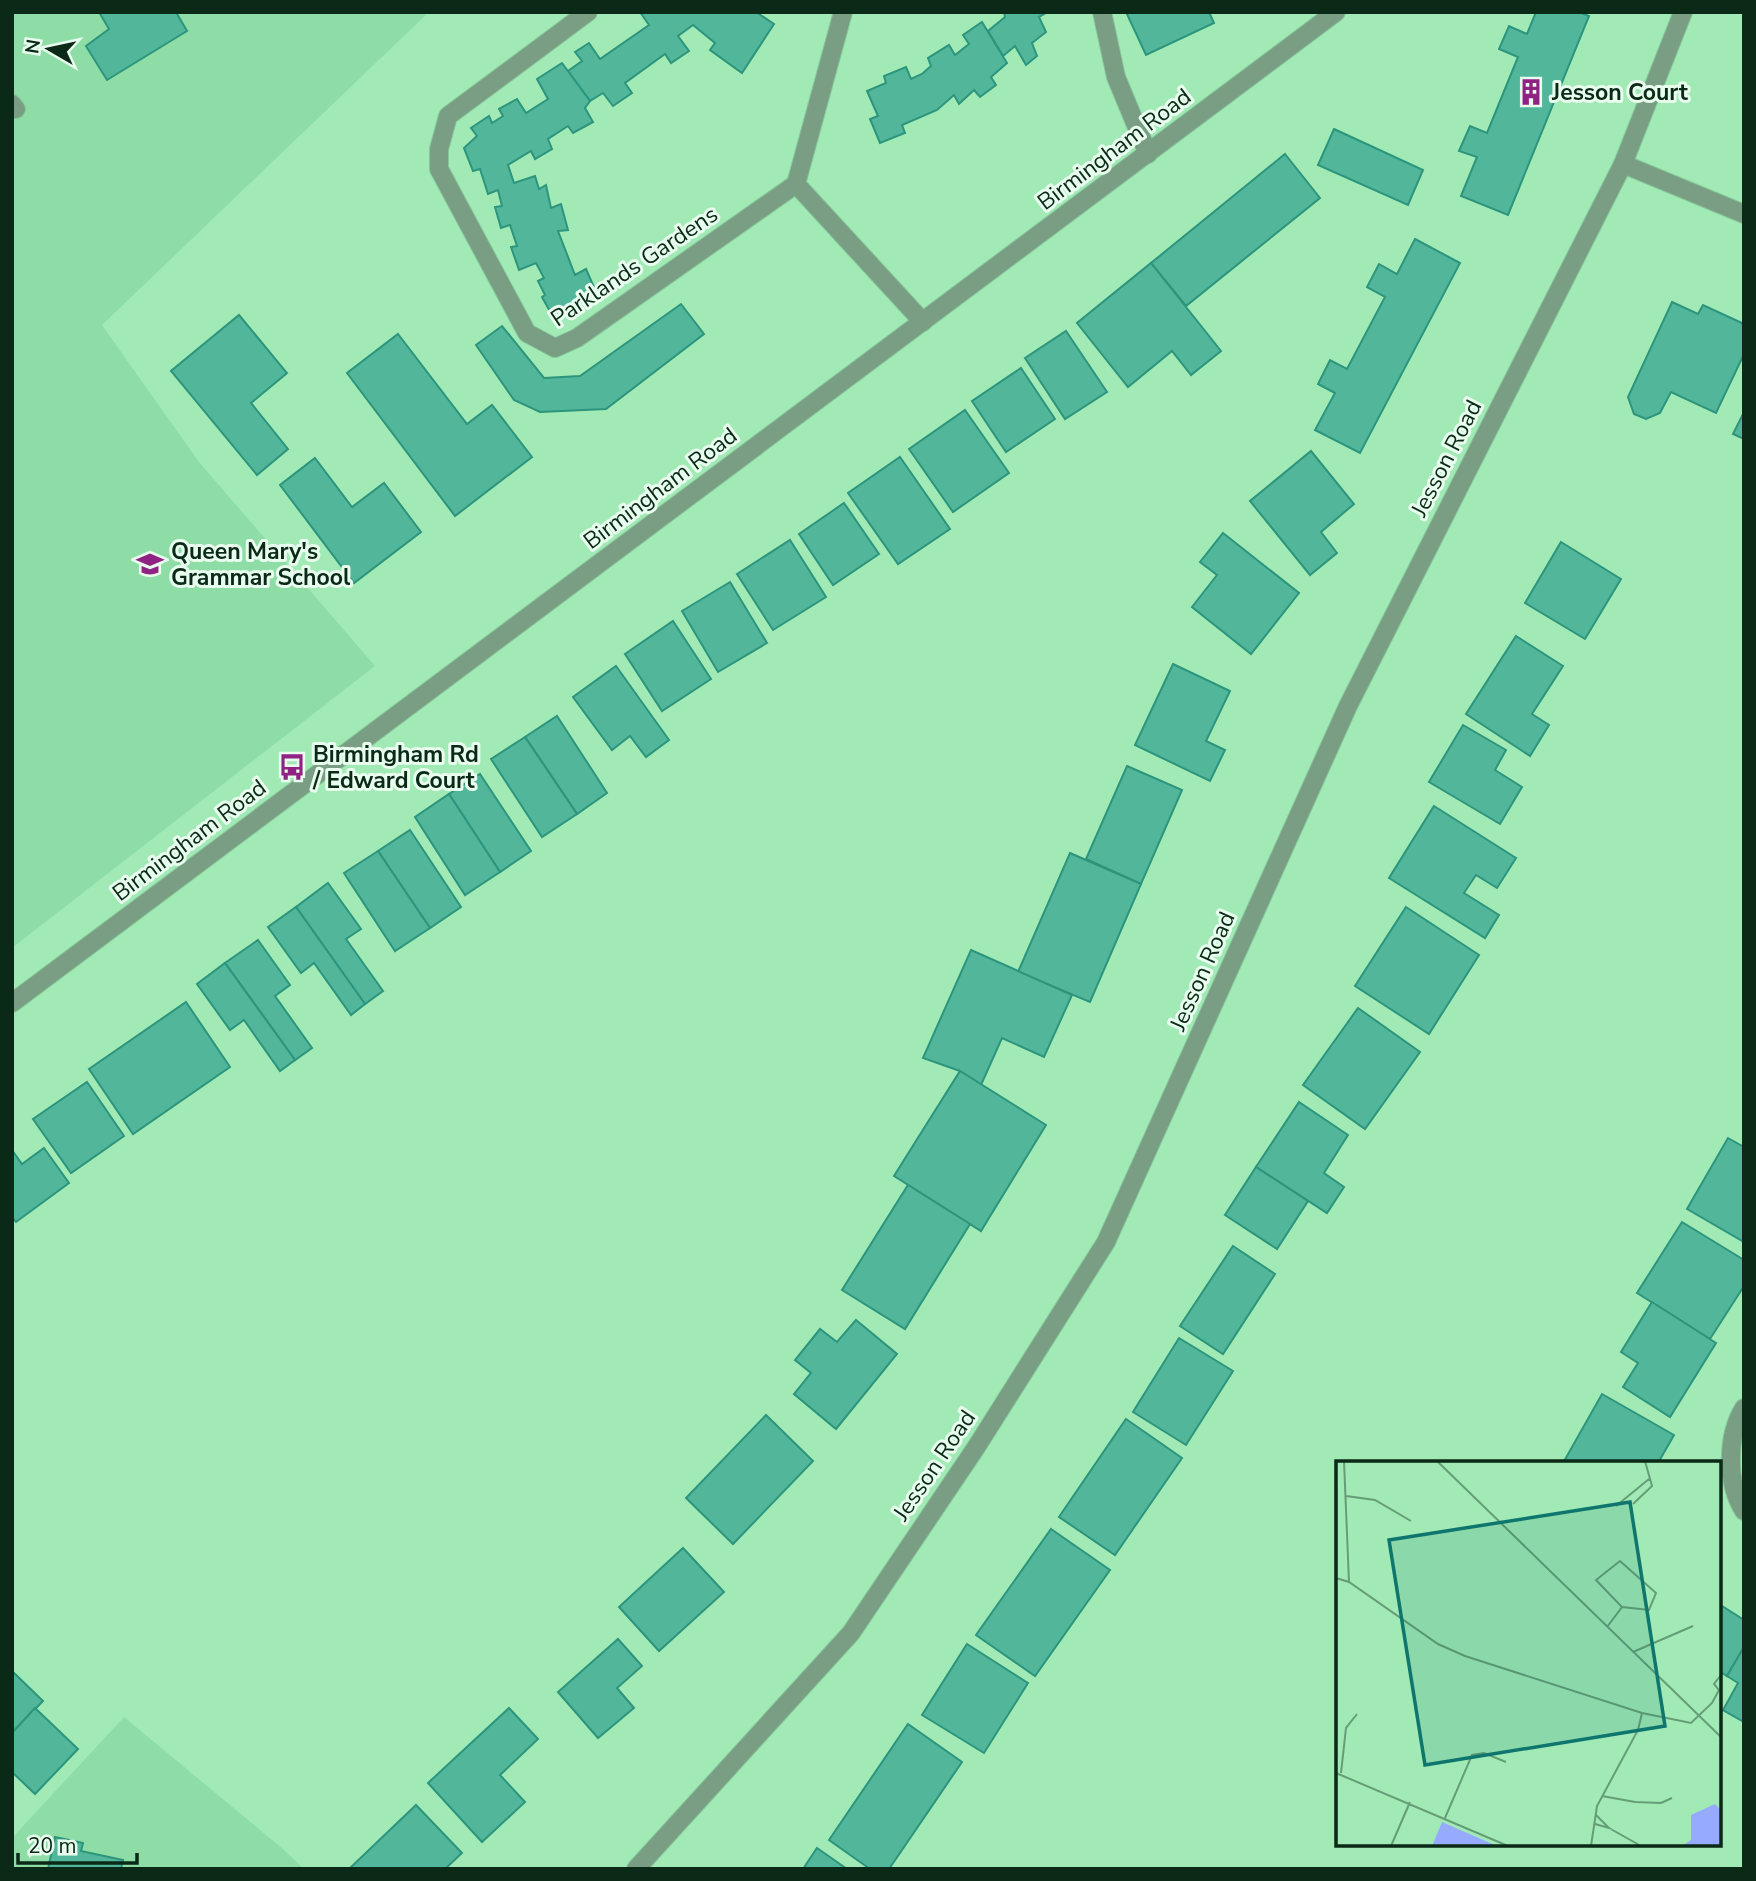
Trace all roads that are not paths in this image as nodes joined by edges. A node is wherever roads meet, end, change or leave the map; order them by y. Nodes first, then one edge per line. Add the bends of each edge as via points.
1 (588, 12) edge
2 (843, 12) edge
3 (1102, 12) edge
4 (1336, 12) edge
5 (1683, 12) edge
6 (1148, 154) junction
7 (1623, 164) junction
8 (796, 184) junction
9 (1744, 214) edge
10 (923, 322) junction
11 (12, 1003) edge
12 (1744, 1408) edge
13 (1744, 1511) edge
14 (636, 1869) edge

1 - 8 street, Parklands Gardens via 448,116 439,149 439,169 527,332 555,348 577,338
2 - 8 street
3 - 6 street via 1116,77
4 - 6 street, Birmingham Road
5 - 7 street, Jesson Road
6 - 10 street, Birmingham Road
7 - 9 street
7 - 14 street, Jesson Road via 1348,706 1106,1242 851,1633
8 - 10 street
10 - 11 street, Birmingham Road
12 - 13 street via 1737,1419 1730,1462

